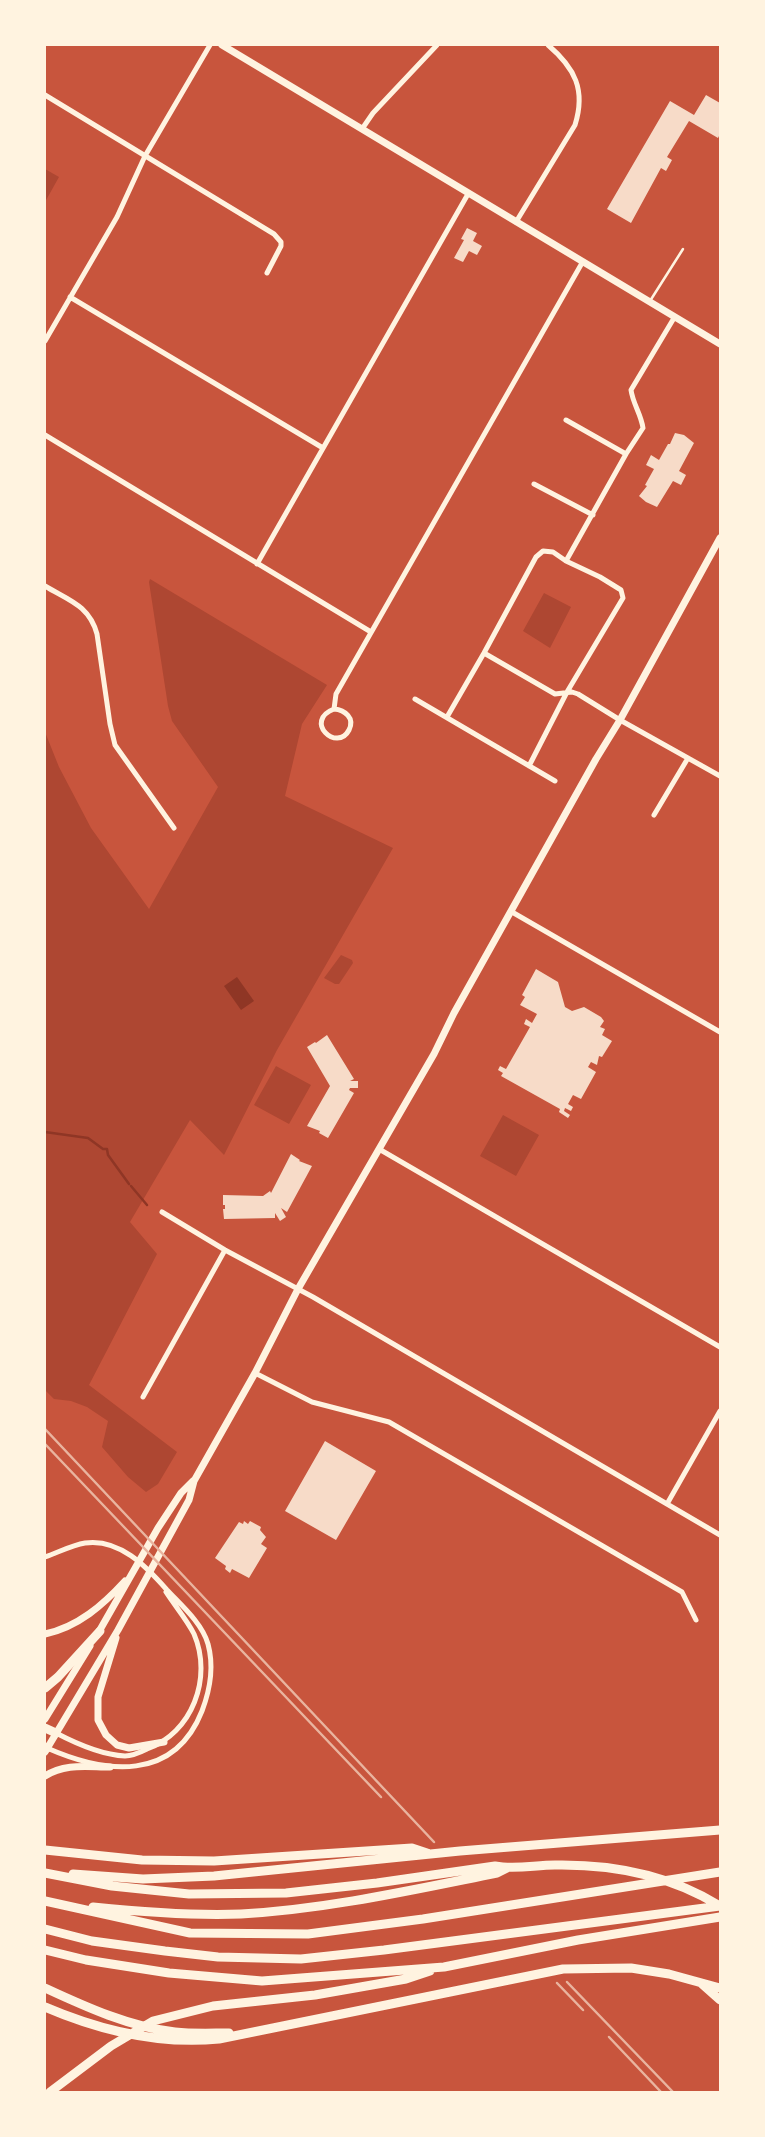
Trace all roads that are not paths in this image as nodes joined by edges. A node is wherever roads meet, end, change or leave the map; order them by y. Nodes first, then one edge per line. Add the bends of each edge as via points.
1 (210, 45) edge
2 (222, 45) edge
3 (437, 45) edge
4 (548, 45) edge
5 (45, 95) edge
6 (362, 129) junction
7 (145, 156) junction
8 (468, 194) junction
9 (516, 222) junction
10 (683, 249) dead end
11 (582, 262) junction
12 (267, 273) dead end
13 (70, 297) junction
14 (650, 302) junction
15 (674, 318) junction
16 (45, 341) edge
17 (720, 344) edge
18 (566, 420) dead end
19 (45, 435) edge
20 (323, 448) junction
21 (626, 454) junction
22 (534, 484) dead end
23 (593, 515) junction
24 (720, 538) edge
25 (566, 561) junction
26 (257, 564) junction
27 (45, 586) edge
28 (371, 632) junction
29 (484, 653) junction
30 (568, 692) junction
31 (415, 699) dead end
32 (334, 709) junction
33 (447, 717) junction
34 (620, 720) junction
35 (688, 758) junction
36 (529, 766) junction
37 (720, 776) edge
38 (555, 781) dead end
39 (654, 814) dead end
40 (174, 828) dead end
41 (512, 912) junction
42 (720, 1032) edge
43 (379, 1149) junction
44 (162, 1212) dead end
45 (225, 1250) junction
46 (298, 1289) junction
47 (720, 1347) edge
48 (255, 1373) junction
49 (143, 1397) dead end
50 (720, 1411) edge
51 (194, 1481) junction
52 (667, 1504) junction
53 (720, 1535) edge
54 (45, 1557) edge
55 (134, 1572) junction
56 (156, 1577) junction
57 (696, 1620) dead end
58 (118, 1630) junction
59 (100, 1631) junction
60 (45, 1634) edge
61 (45, 1688) edge
62 (45, 1719) edge
63 (45, 1728) edge
64 (56, 1733) junction
65 (164, 1742) junction
66 (46, 1749) edge
67 (110, 1767) junction
68 (45, 1776) edge
69 (720, 1830) edge
70 (45, 1850) edge
71 (432, 1854) junction
72 (508, 1868) junction
73 (45, 1872) edge
74 (720, 1872) edge
75 (49, 1902) edge
76 (720, 1906) edge
77 (720, 1917) edge
78 (45, 1930) edge
79 (45, 1950) edge
80 (444, 1967) junction
81 (700, 1982) junction
82 (45, 1988) edge
83 (720, 1988) edge
84 (720, 2000) edge
85 (45, 2008) edge
86 (244, 2033) junction
87 (50, 2092) edge

1 - 7 street
2 - 6 main road
3 - 6 street
4 - 9 street via 565,61 574,76 579,88 580,110 575,125
5 - 7 street
6 - 8 main road
7 - 12 street via 274,234 281,246
7 - 13 street via 117,217
8 - 9 main road
8 - 20 street
9 - 11 main road
10 - 14 lane
11 - 14 main road
11 - 28 street
13 - 16 street
13 - 20 street
14 - 15 main road
15 - 17 main road
15 - 21 street via 631,390 632,402 642,419 643,428
18 - 21 street
19 - 26 street
20 - 26 street
21 - 23 street
22 - 23 street
23 - 25 street
24 - 34 main road
25 - 29 street via 552,552 543,552 536,557
25 - 30 street via 600,576 623,594
26 - 28 street
27 - 40 street via 85,610 93,620 115,745
28 - 32 street via 336,694
29 - 30 street via 555,694
29 - 33 street
30 - 34 street via 578,694
30 - 36 street
31 - 33 street
32 - 32 street via 327,712 321,724 328,736 342,737 351,727 350,720 347,714
33 - 36 street
34 - 35 street
34 - 41 main road
35 - 37 street
35 - 39 street
36 - 38 street
41 - 42 street
41 - 43 main road
43 - 46 main road
43 - 47 street
44 - 45 street
45 - 46 street
45 - 49 street
46 - 48 main road
46 - 52 street
48 - 51 main road
48 - 57 street via 312,1402 389,1422 682,1592
50 - 52 street
51 - 55 main road via 181,1492
51 - 58 main road via 189,1500
52 - 53 street
54 - 56 street via 84,1543 101,1544 122,1549
55 - 59 main road
55 - 60 main road via 91,1614
56 - 65 street via 194,1634 199,1654 200,1678 190,1714 175,1734
56 - 67 street via 194,1620 208,1642 211,1675 208,1691 198,1721 180,1745 143,1766
58 - 64 main road
58 - 65 main road via 98,1697 98,1720 106,1735 117,1745 129,1748
59 - 61 highway
59 - 62 main road
63 - 64 highway
64 - 65 street via 79,1745 126,1756
64 - 66 main road
66 - 67 street
67 - 68 main road via 65,1767
69 - 71 highway
70 - 71 highway via 142,1860 214,1860 412,1848
71 - 73 highway via 214,1876 143,1879
72 - 73 highway via 495,1866 286,1893 209,1894 112,1886
72 - 75 highway via 497,1873 356,1901 240,1914 160,1914
72 - 76 highway via 542,1865 624,1869 682,1886
74 - 75 highway via 308,1934 190,1933
76 - 78 highway via 301,1959 218,1957 165,1951 92,1941
77 - 80 highway via 578,1940
79 - 80 highway via 168,1973 262,1981
80 - 87 highway via 406,1979 315,1995 213,2006 153,2021
81 - 83 highway
81 - 84 highway
81 - 86 highway via 630,1968 563,1969
82 - 86 highway via 147,2027 176,2032
85 - 86 highway via 109,2031 161,2040 194,2042

